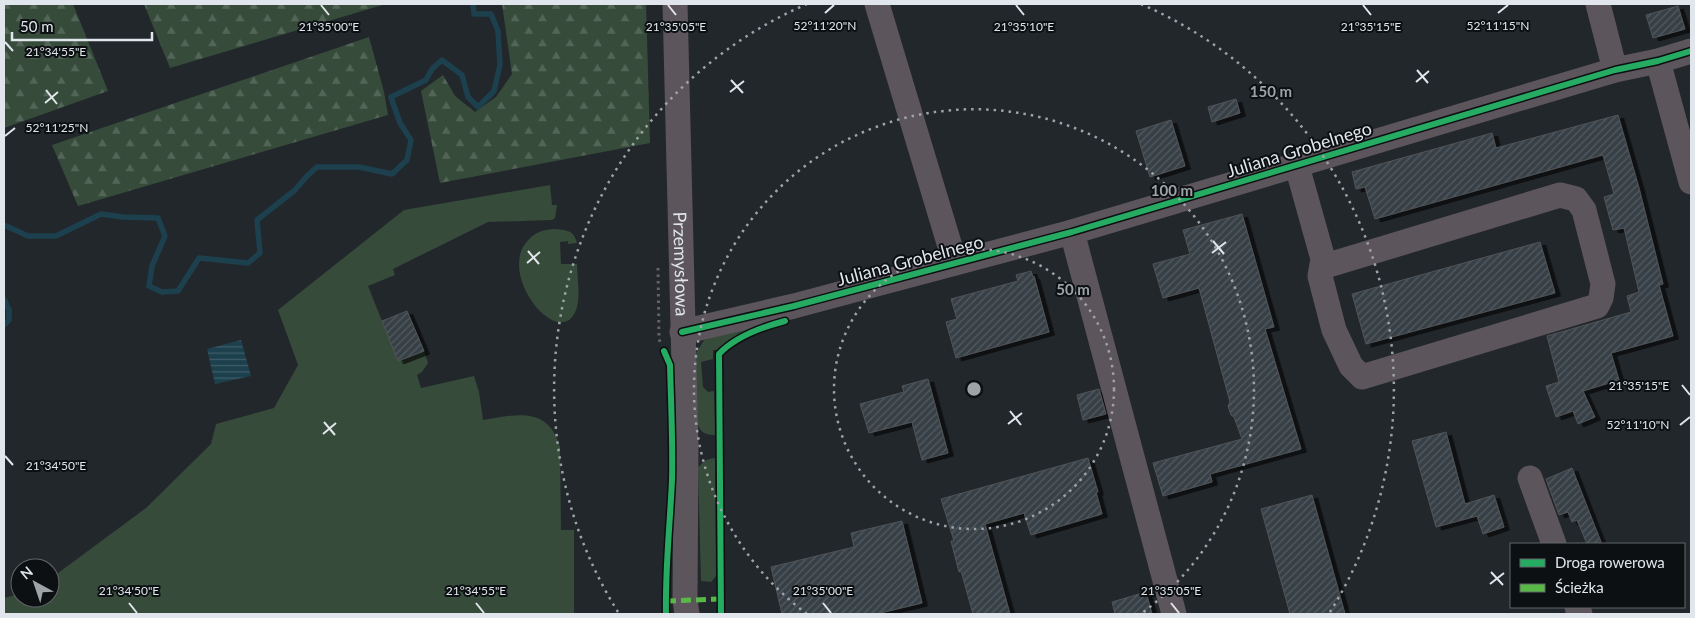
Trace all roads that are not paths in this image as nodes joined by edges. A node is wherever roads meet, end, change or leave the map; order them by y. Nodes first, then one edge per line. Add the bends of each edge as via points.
1 (675, 4) edge
2 (877, 4) edge
3 (1598, 4) edge
4 (1691, 51) edge
5 (1658, 61) junction
6 (1615, 70) junction
7 (1297, 166) junction
8 (1691, 182) edge
9 (1072, 232) junction
10 (954, 263) junction
11 (1322, 267) junction
12 (682, 332) junction
13 (1530, 478) dead end
14 (1554, 543) edge
15 (687, 614) edge
16 (1174, 614) edge

1 - 12 street, Przemysłowa
2 - 10 street
3 - 6 street
4 - 5 street, Juliana Grobelnego
5 - 6 street, Juliana Grobelnego
5 - 8 street
6 - 7 street, Juliana Grobelnego
7 - 9 street, Juliana Grobelnego
7 - 11 street via 1320,244
9 - 10 street, Juliana Grobelnego
9 - 16 street
10 - 12 street, Juliana Grobelnego
11 - 11 street via 1320,276 1334,330 1351,366 1362,377 1597,306 1603,291 1584,210 1576,199 1560,195
12 - 15 street, Przemysłowa
13 - 14 street

